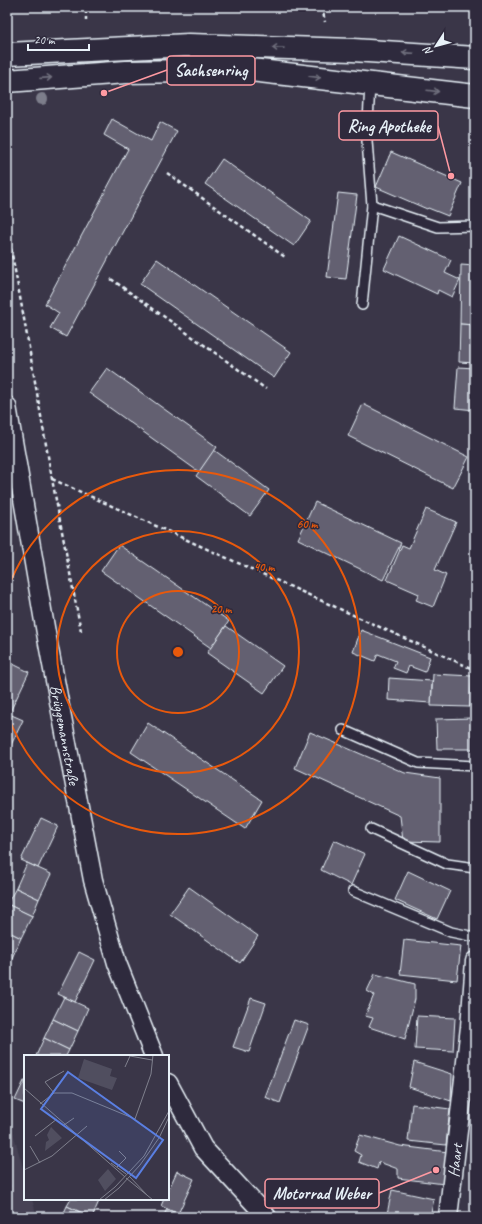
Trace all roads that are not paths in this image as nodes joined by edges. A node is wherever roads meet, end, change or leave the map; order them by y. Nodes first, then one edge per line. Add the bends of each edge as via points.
1 (7, 54) edge
2 (475, 58) edge
3 (7, 81) edge
4 (370, 84) junction
5 (475, 96) edge
6 (372, 205) junction
7 (475, 226) edge
8 (362, 305) dead end
9 (7, 406) edge
10 (343, 730) dead end
11 (475, 766) edge
12 (371, 829) dead end
13 (475, 868) edge
14 (353, 891) dead end
15 (475, 937) edge
16 (475, 961) edge
17 (473, 1028) edge
18 (154, 1055) edge
19 (169, 1086) edge
20 (267, 1217) edge
21 (448, 1217) edge

2 -> 1 main road via 353,50 189,46
3 -> 4 main road via 126,72 251,70
4 -> 5 main road
4 - 6 lane via 367,141
6 - 7 lane via 438,227
6 - 8 lane
9 - 18 street, Brüggemannstraße via 48,649 93,880 117,963
10 - 11 lane via 418,763
12 - 13 lane via 447,864
14 - 15 lane via 451,932
16 - 17 street, Haart
17 - 21 street, Haart
19 - 20 street via 204,1148

